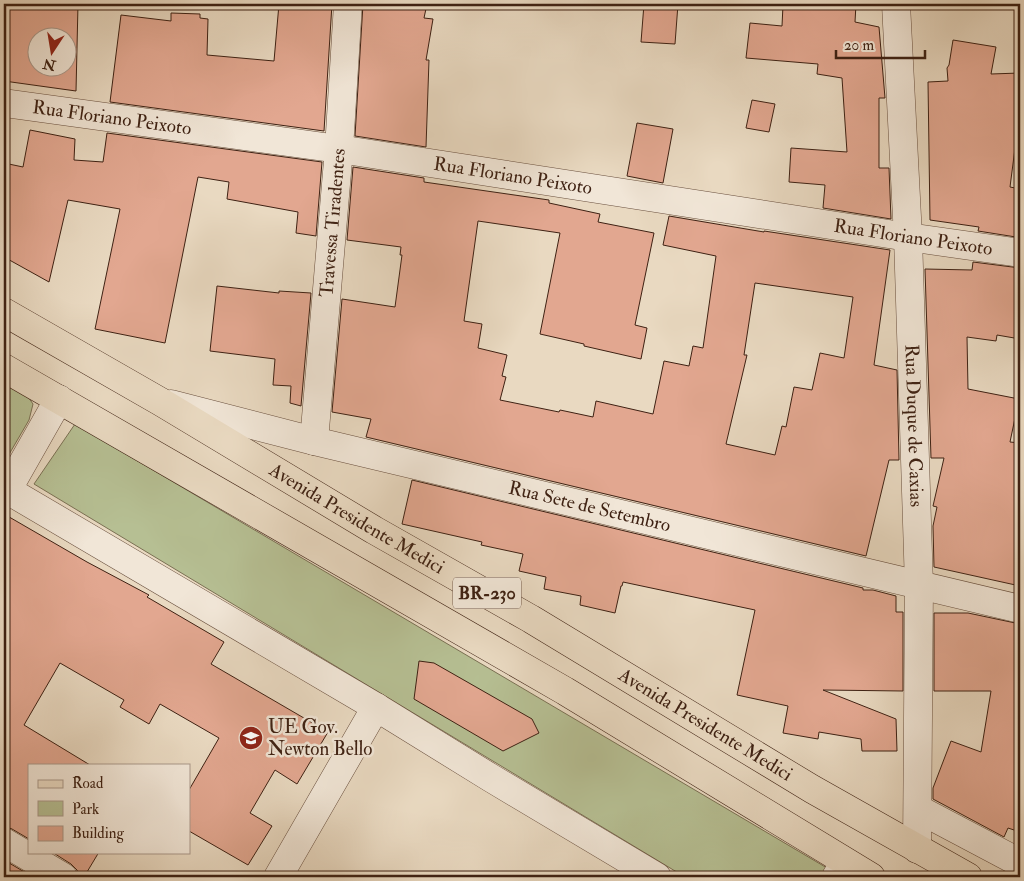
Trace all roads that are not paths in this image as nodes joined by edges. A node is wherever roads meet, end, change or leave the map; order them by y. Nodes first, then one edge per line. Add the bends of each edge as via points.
1 (348, 4) edge
2 (896, 4) edge
3 (4, 103) edge
4 (339, 149) junction
5 (908, 237) junction
6 (1020, 253) edge
7 (4, 312) edge
8 (4, 368) edge
9 (59, 399) junction
10 (161, 402) junction
11 (314, 441) junction
12 (5, 492) edge
13 (919, 586) junction
14 (1020, 609) edge
15 (376, 707) junction
16 (918, 809) junction
17 (4, 842) edge
18 (918, 849) junction
19 (1020, 863) edge
20 (840, 870) edge
21 (63, 877) edge
22 (278, 877) edge
23 (656, 877) edge
24 (871, 877) edge
25 (968, 877) edge

1 - 4 street, Travessa Tiradentes
2 - 5 street, Rua Duque de Caxias
3 - 4 street, Rua Floriano Peixoto
4 - 5 street, Rua Floriano Peixoto
4 - 11 street, Travessa Tiradentes
5 - 6 street, Rua Floriano Peixoto
5 - 13 street, Rua Duque de Caxias
7 - 10 main road, Avenida Presidente Medici / BR-230
8 - 9 main road, BR-230
9 - 12 street
9 - 20 main road, BR-230 via 556,686
10 - 11 street, Rua Sete de Setembro
10 - 18 main road, Avenida Presidente Medici / BR-230
11 - 13 street, Rua Sete de Setembro
12 - 15 street
13 - 14 street, Rua Sete de Setembro
13 - 16 street, Rua Duque de Caxias
15 - 22 street
15 - 23 street
16 - 18 street, Rua Duque de Caxias
16 - 19 street
17 - 21 street
18 - 25 main road, Avenida Presidente Medici / BR-230
20 - 24 main road, BR-230

